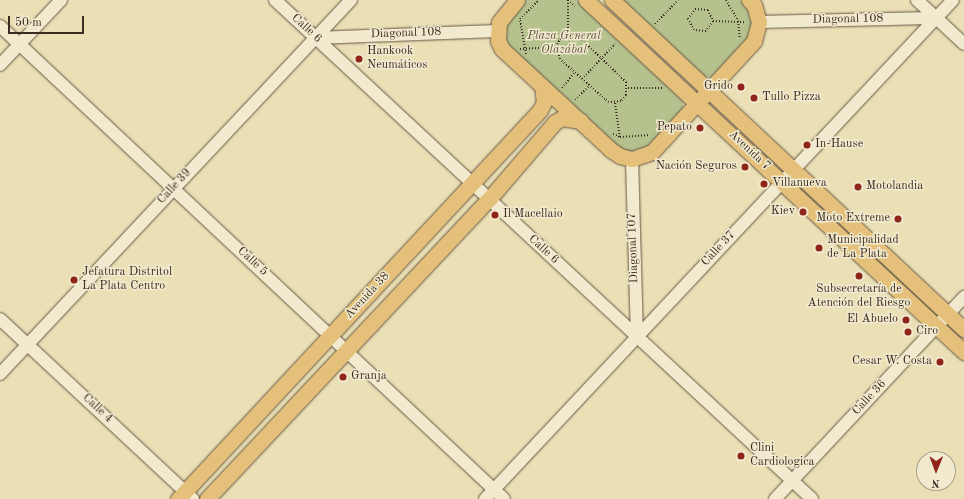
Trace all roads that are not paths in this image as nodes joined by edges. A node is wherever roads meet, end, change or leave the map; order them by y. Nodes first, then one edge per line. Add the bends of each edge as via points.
1 (61, 0) edge
2 (275, 0) edge
3 (351, 0) edge
4 (517, 0) edge
5 (586, 0) edge
6 (612, 0) edge
7 (748, 0) edge
8 (917, 0) edge
9 (953, 0) edge
10 (936, 18) junction
11 (759, 22) junction
12 (0, 26) edge
13 (497, 31) junction
14 (316, 38) junction
15 (20, 44) junction
16 (964, 44) edge
17 (0, 65) edge
18 (549, 84) junction
19 (708, 91) junction
20 (697, 103) junction
21 (581, 122) junction
22 (626, 158) junction
23 (794, 170) junction
24 (782, 182) junction
25 (473, 184) junction
26 (174, 189) junction
27 (489, 199) junction
28 (964, 297) edge
29 (948, 314) junction
30 (0, 319) edge
31 (936, 326) junction
32 (964, 329) edge
33 (331, 336) junction
34 (637, 337) junction
35 (27, 345) junction
36 (346, 351) junction
37 (964, 352) edge
38 (0, 374) edge
39 (792, 481) junction
40 (494, 489) junction
41 (185, 496) edge
42 (207, 499) edge
43 (485, 499) edge
44 (504, 499) edge
45 (775, 499) edge
46 (812, 499) edge

1 - 15 street
2 - 14 street, Calle 6
3 - 14 street, Calle 39
4 - 13 main road via 504,14
5 - 20 main road, Avenida 7
6 - 19 main road, Avenida 7
7 - 11 main road via 754,5
8 - 10 street
9 - 10 street, Calle 37
10 - 11 street, Diagonal 108
10 - 16 street
10 - 23 street, Calle 37
11 - 19 main road via 754,41
12 - 15 street, Calle 5
13 - 14 street, Diagonal 108
13 - 18 main road via 502,49
14 - 25 street, Calle 6
14 - 26 street, Calle 39
15 - 17 street
15 - 26 street, Calle 5
18 - 21 main road
18 - 25 main road, Avenida 38 via 540,110
19 - 20 main road
19 - 23 main road, Avenida 7
20 - 22 main road via 652,152
20 - 24 main road, Avenida 7
21 - 22 main road
21 - 27 main road, Avenida 38 via 562,118 555,122
22 - 34 street, Diagonal 107
23 - 24 street, Calle 37
23 - 29 main road, Avenida 7
24 - 31 main road, Avenida 7
24 - 34 street, Calle 37
25 - 27 street, Calle 6
25 - 33 main road, Avenida 38
26 - 33 street, Calle 5
26 - 35 street, Calle 39
27 - 34 street, Calle 6
27 - 36 main road, Avenida 38
28 - 29 street, Calle 36
29 - 31 street, Calle 36
29 - 32 main road, Avenida 7
30 - 35 street, Calle 4
31 - 37 main road, Avenida 7
31 - 39 street, Calle 36
33 - 36 street, Calle 5
33 - 41 main road, Avenida 38
34 - 39 street, Calle 6
34 - 40 street, Calle 37
35 - 38 street, Calle 39
35 - 41 street, Calle 4
36 - 40 street, Calle 5
36 - 42 main road, Avenida 38
39 - 45 street, Calle 36
39 - 46 street, Calle 6
40 - 43 street, Calle 37
40 - 44 street, Calle 5

